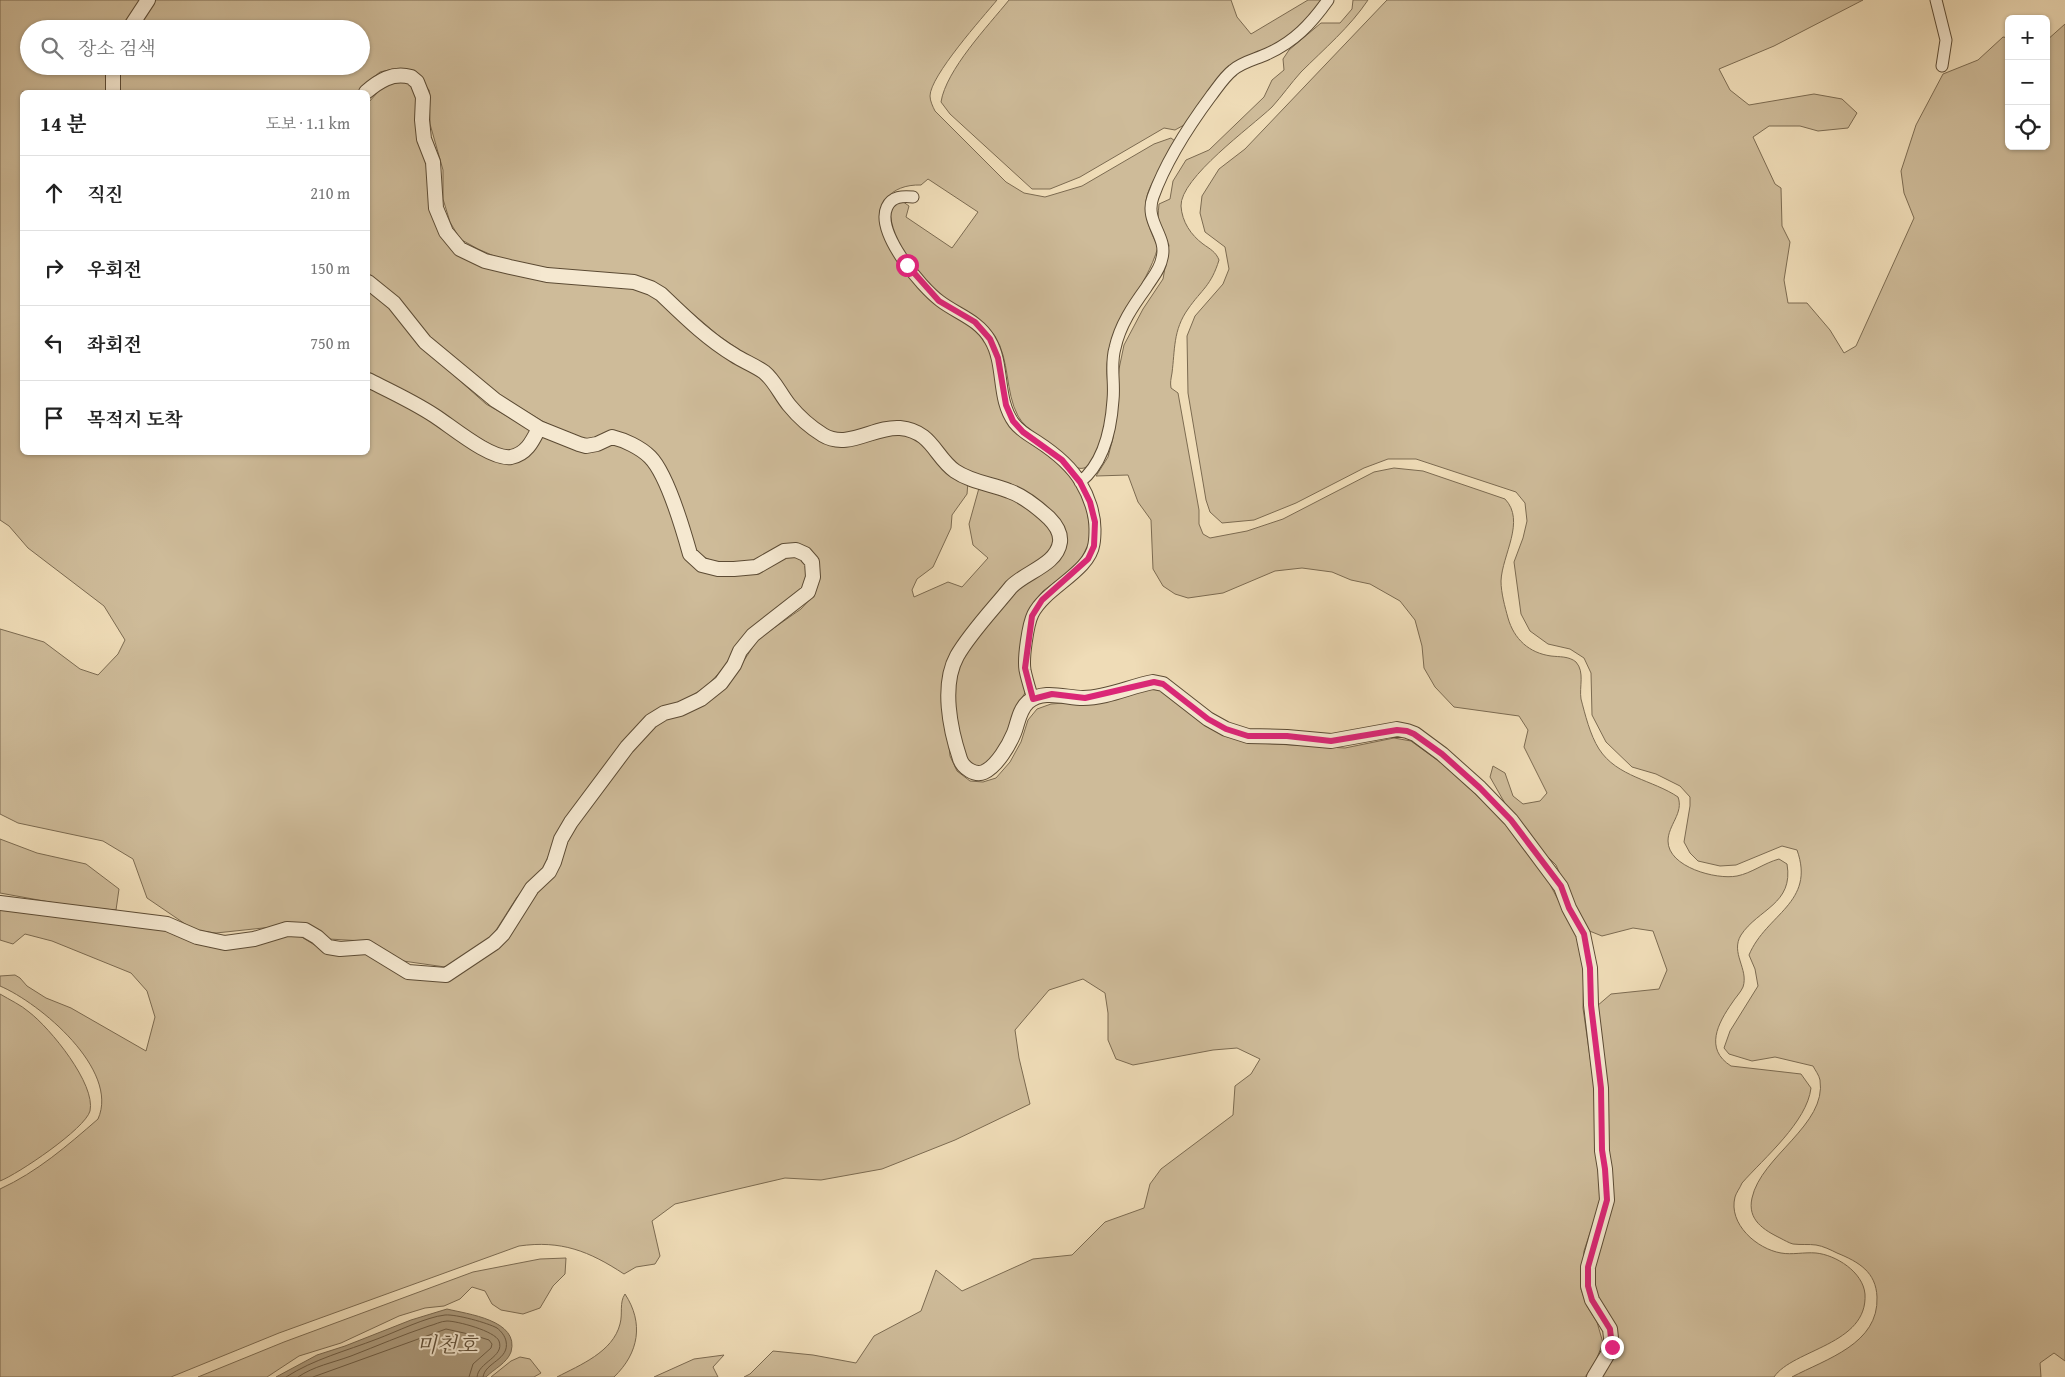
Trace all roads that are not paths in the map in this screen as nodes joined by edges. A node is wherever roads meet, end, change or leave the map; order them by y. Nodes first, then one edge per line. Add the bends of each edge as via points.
1 (148, 0) edge
2 (1328, 0) edge
3 (1936, 0) edge
4 (135, 20) edge
5 (1942, 66) dead end
6 (113, 75) edge
7 (113, 90) edge
8 (369, 90) edge
9 (913, 197) dead end
10 (370, 284) edge
11 (370, 381) edge
12 (539, 428) junction
13 (1080, 482) junction
14 (1033, 699) junction
15 (0, 903) edge
16 (1594, 1377) edge

1 - 4 street
2 - 13 street via 1295,39 1234,69 1194,120 1173,156 1152,198 1150,214 1163,247 1163,257 1123,323 1114,348 1114,400 1106,442 1092,473
3 - 5 street via 1946,40
6 - 7 street
8 - 14 street via 394,75 411,77 422,89 424,139 434,162 436,208 446,232 460,249 485,261 547,275 634,282 651,288 717,344 764,372 798,414 824,436 846,440 887,429 910,430 926,438 954,470 984,484 1010,491 1041,511 1059,532 1058,548 1052,557 1011,586 967,641 950,674 950,709 961,764 973,772 984,772 992,765 1004,751 1026,704
9 - 13 street via 903,196 887,206 885,225 893,243 907,265 939,301 975,322 990,339 998,358 1006,405 1013,421 1062,460
10 - 12 street via 394,302 425,342 448,362 495,400
11 - 12 street via 435,416 490,452 509,457 518,454 529,446
12 - 15 street via 586,446 612,437 649,456 668,490 690,554 702,565 734,570 756,567 784,551 796,550 812,562 813,577 808,592 753,635 721,682 701,699 651,721 627,747 570,822 549,872 532,888 494,943 446,975 429,974 408,972 367,947 328,947 305,930 287,929 225,944 197,937 167,924
13 - 14 street via 1095,522 1094,546 1088,559 1042,600 1032,616 1025,668
14 - 16 street via 1052,694 1085,698 1154,682 1163,684 1208,719 1248,736 1331,741 1407,731 1442,754 1511,820 1561,886 1584,934 1590,968 1607,1200 1588,1267 1588,1286 1592,1300 1610,1329 1612,1347

